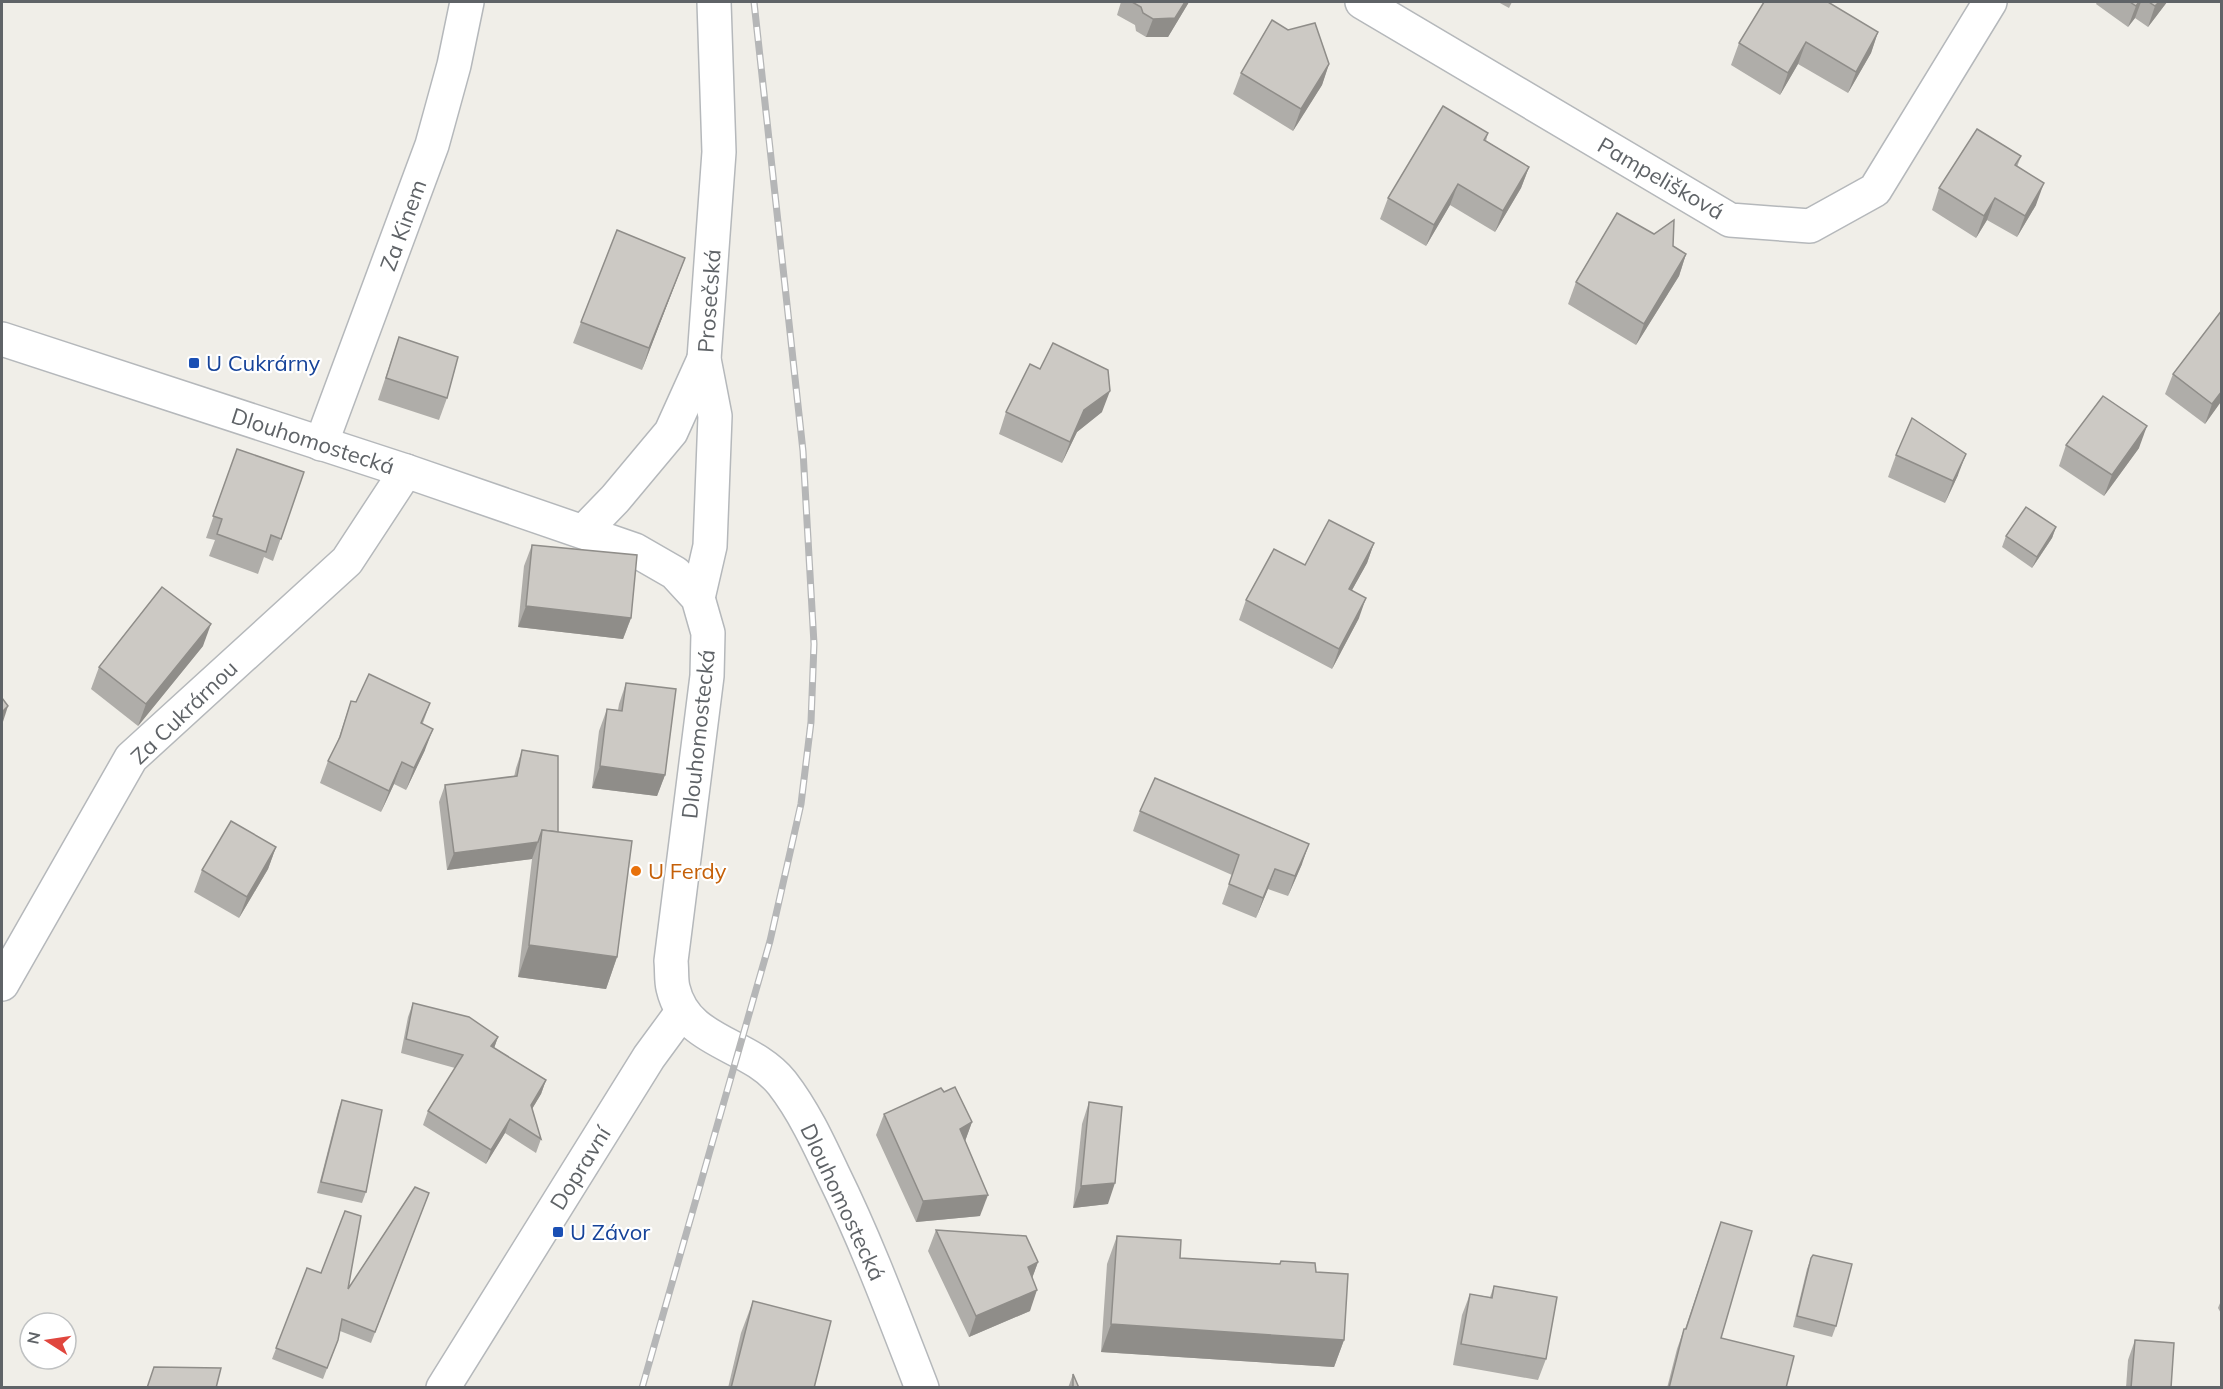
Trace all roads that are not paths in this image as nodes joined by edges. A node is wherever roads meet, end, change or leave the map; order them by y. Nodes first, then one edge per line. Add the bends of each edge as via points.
1 (467, 2) edge
2 (714, 2) edge
3 (1362, 2) edge
4 (1990, 2) edge
5 (2, 339) edge
6 (704, 358) junction
7 (321, 444) junction
8 (406, 471) junction
9 (584, 531) junction
10 (698, 598) junction
11 (2, 984) edge
12 (682, 1012) junction
13 (443, 1388) edge
14 (922, 1388) edge

1 - 7 street, Za Kinem via 432,145
2 - 6 street, Prosečská via 719,152
3 - 4 street, Pampelišková via 1730,220 1810,226 1875,190
5 - 7 street, Dlouhomostecká
6 - 9 street via 671,432
6 - 10 street, Prosečská via 715,416 710,546
7 - 8 street, Dlouhomostecká
8 - 9 street, Dlouhomostecká
8 - 11 street, Za Cukrárnou via 347,561 131,759
9 - 10 street, Dlouhomostecká via 635,550 675,573
10 - 12 street, Dlouhomostecká via 708,633 707,676 671,961 673,988
12 - 13 street, Dopravní via 649,1057
12 - 14 street, Dlouhomostecká via 700,1031 771,1070 795,1100 858,1226

